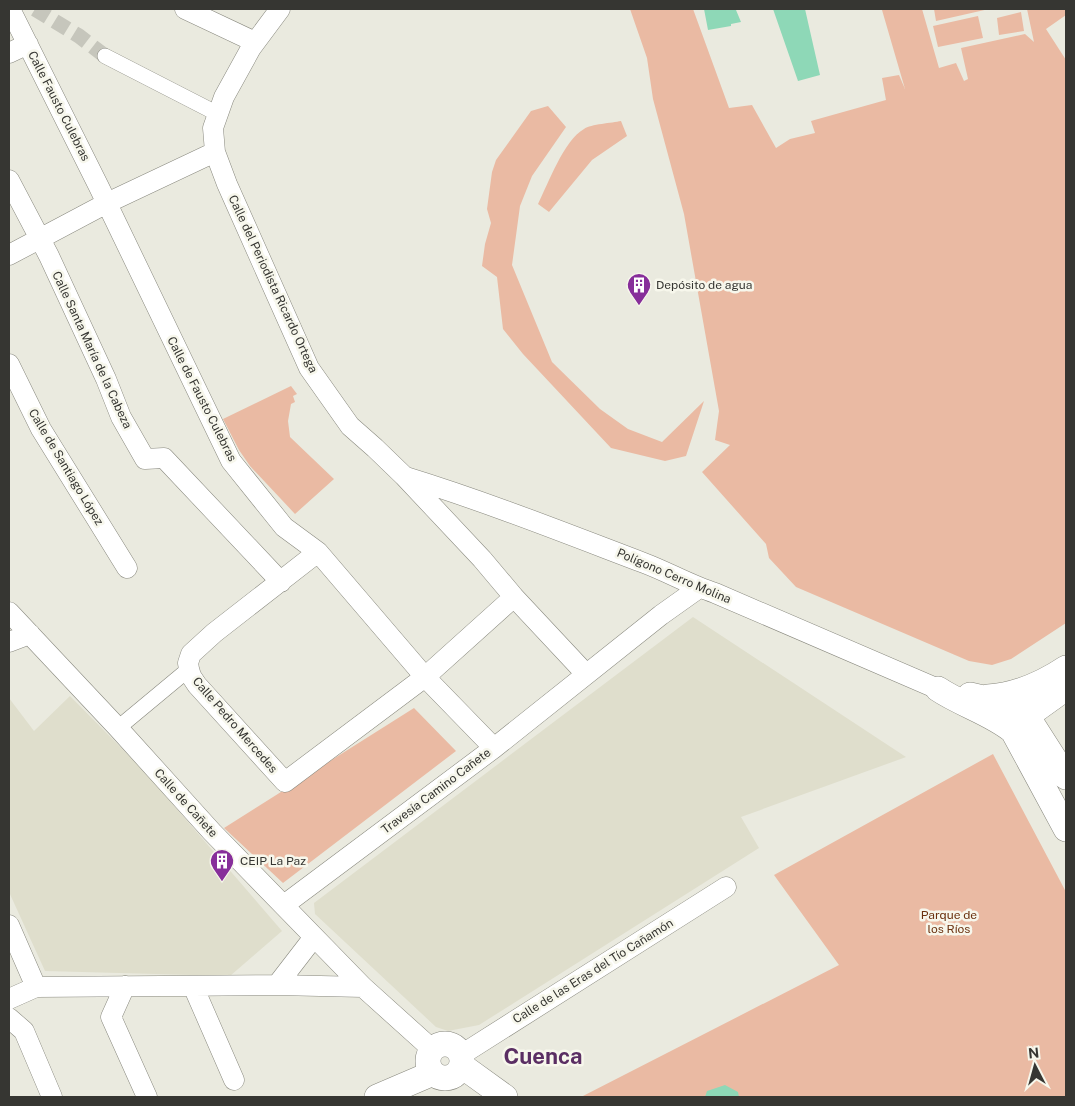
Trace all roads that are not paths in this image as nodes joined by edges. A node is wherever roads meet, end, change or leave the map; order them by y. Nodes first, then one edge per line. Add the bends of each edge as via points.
1 (10, 9) edge
2 (185, 9) edge
3 (280, 9) edge
4 (255, 42) junction
5 (28, 44) junction
6 (9, 53) edge
7 (105, 56) tunnel mouth
8 (218, 114) junction
9 (215, 152) junction
10 (9, 180) edge
11 (107, 203) junction
12 (39, 238) junction
13 (9, 255) edge
14 (9, 364) edge
15 (404, 476) junction
16 (318, 552) junction
17 (127, 568) dead end
18 (281, 582) junction
19 (699, 588) junction
20 (514, 597) junction
21 (9, 612) edge
22 (30, 634) junction
23 (9, 642) edge
24 (189, 669) junction
25 (586, 674) junction
26 (425, 677) junction
27 (1053, 681) edge
28 (938, 689) junction
29 (975, 696) junction
30 (1015, 721) junction
31 (118, 728) junction
32 (494, 748) junction
33 (1066, 777) edge
34 (1066, 829) edge
35 (726, 887) dead end
36 (284, 905) junction
37 (9, 925) edge
38 (314, 936) junction
39 (276, 984) junction
40 (125, 986) junction
41 (194, 986) junction
42 (36, 987) junction
43 (363, 987) junction
44 (9, 1000) edge
45 (9, 1018) edge
46 (461, 1060) junction
47 (433, 1061) junction
48 (234, 1080) dead end
49 (52, 1097) edge
50 (148, 1097) edge
51 (377, 1097) edge
52 (505, 1097) edge

1 - 5 street, Calle Fausto Culebras
2 - 4 street
3 - 4 street, Calle del Periodista Ricardo Ortega
4 - 8 street, Calle del Periodista Ricardo Ortega
5 - 6 street
5 - 11 street, Calle Fausto Culebras
7 - 8 street
8 - 9 street, Calle del Periodista Ricardo Ortega via 213,128
9 - 11 street
9 - 15 street, Calle del Periodista Ricardo Ortega via 309,368 350,426
10 - 12 street, Calle Santa María de la Cabeza
11 - 12 street
11 - 16 street, Calle de Fausto Culebras via 230,461 284,526
12 - 13 street
12 - 18 street, Calle Santa María de la Cabeza via 121,417 146,459 164,458
14 - 17 street, Calle de Santiago López via 41,429
15 - 19 street, Polígono Cerro Molina via 476,499 643,562
15 - 20 street, Calle del Periodista Ricardo Ortega
16 - 18 street, Calle Pedro Mercedes
16 - 26 street, Calle de Fausto Culebras
18 - 24 street, Calle Pedro Mercedes via 191,654
19 - 25 street, Travesía Camino Cañete
19 - 28 street, Polígono Cerro Molina
20 - 25 street, Calle del Periodista Ricardo Ortega
20 - 26 street
21 - 22 street, Calle de Cañete
22 - 23 street
22 - 31 street, Calle de Cañete
24 - 26 street, Calle Pedro Mercedes via 197,685 285,782
24 - 31 street
25 - 32 street, Travesía Camino Cañete
26 - 32 street, Calle de Fausto Culebras
27 - 29 street via 1006,694
27 - 30 street
27 - 30 street via 1026,693
28 - 29 street
28 - 30 street via 952,698
29 - 30 street via 1004,703
30 - 33 street
30 - 34 street
31 - 36 street, Calle de Cañete via 212,832
32 - 36 street, Travesía Camino Cañete
35 - 46 street, Calle de las Eras del Tío Cañamón
36 - 38 street, Calle de Cañete
37 - 42 street
38 - 39 street
38 - 43 street, Calle de Cañete
39 - 41 street
39 - 43 street
40 - 41 street
40 - 42 street
40 - 50 street via 111,1017
41 - 48 street
42 - 44 street
43 - 47 street, Calle de Cañete
45 - 49 street via 24,1031
46 - 47 street via 457,1073 450,1078 441,1078
46 - 52 street
47 - 51 street

